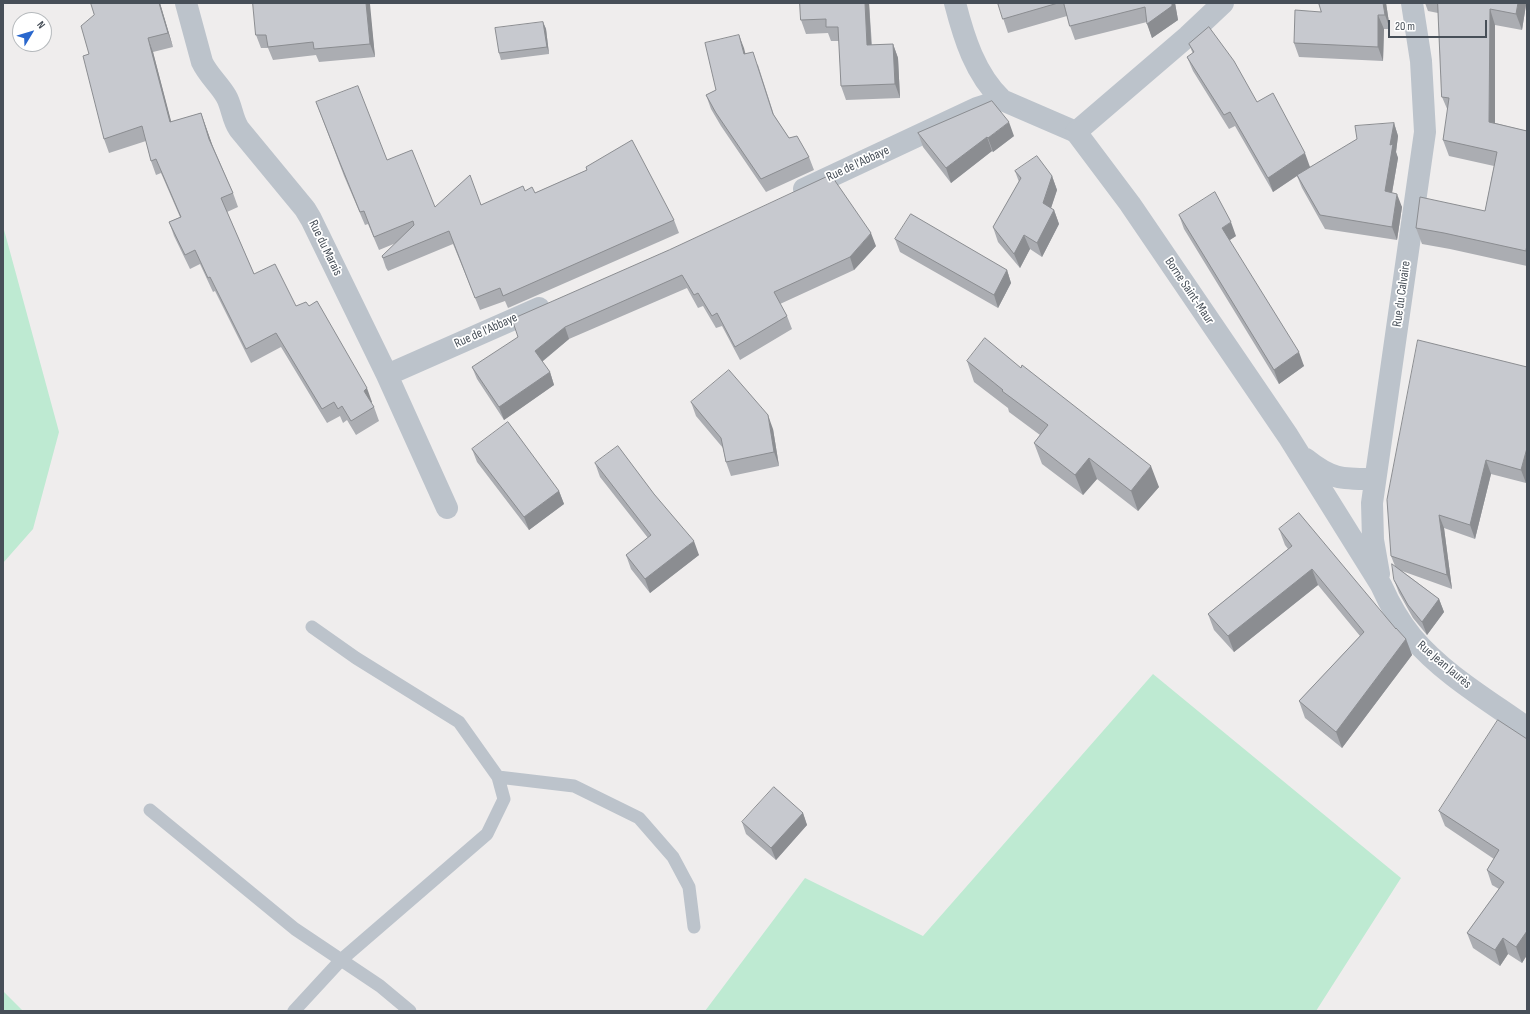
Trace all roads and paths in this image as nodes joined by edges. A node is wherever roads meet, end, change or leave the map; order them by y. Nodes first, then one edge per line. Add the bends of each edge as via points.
1 (186, 3) edge
2 (956, 3) edge
3 (1223, 3) edge
4 (1412, 3) edge
5 (1002, 100) junction
6 (1076, 132) junction
7 (784, 198) edge
8 (560, 299) edge
9 (387, 375) junction
10 (1299, 453) junction
11 (1375, 479) junction
12 (447, 508) dead end
13 (1381, 585) junction
14 (312, 627) dead end
15 (1527, 728) edge
16 (498, 777) junction
17 (150, 810) dead end
18 (694, 927) dead end
19 (341, 960) junction
20 (294, 1011) edge
21 (410, 1011) edge

1 - 9 street, Rue du Marais via 205,69 229,100 239,129 305,209
2 - 5 street via 975,63 989,86
3 - 6 street
4 - 11 street, Rue du Calvaire via 1421,61 1425,132
5 - 6 street, Borne Saint-Maur
5 - 7 street, Rue de l'Abbaye via 977,108
6 - 10 street, Borne Saint-Maur via 1130,204
8 - 9 street, Rue de l'Abbaye
9 - 12 street, Rue du Marais
10 - 11 street, Borne Saint-Maur via 1318,469 1333,476 1346,479
10 - 13 street, Borne Saint-Maur
11 - 13 street, Rue du Calvaire via 1372,528
13 - 15 street, Rue Jean Jaurès via 1400,621 1428,654 1450,673
14 - 16 lane via 356,658 459,722
16 - 18 lane via 574,786 639,818 673,857 689,887
16 - 19 lane via 504,800 487,834
17 - 19 lane via 295,929
19 - 20 lane
19 - 21 lane via 380,986

